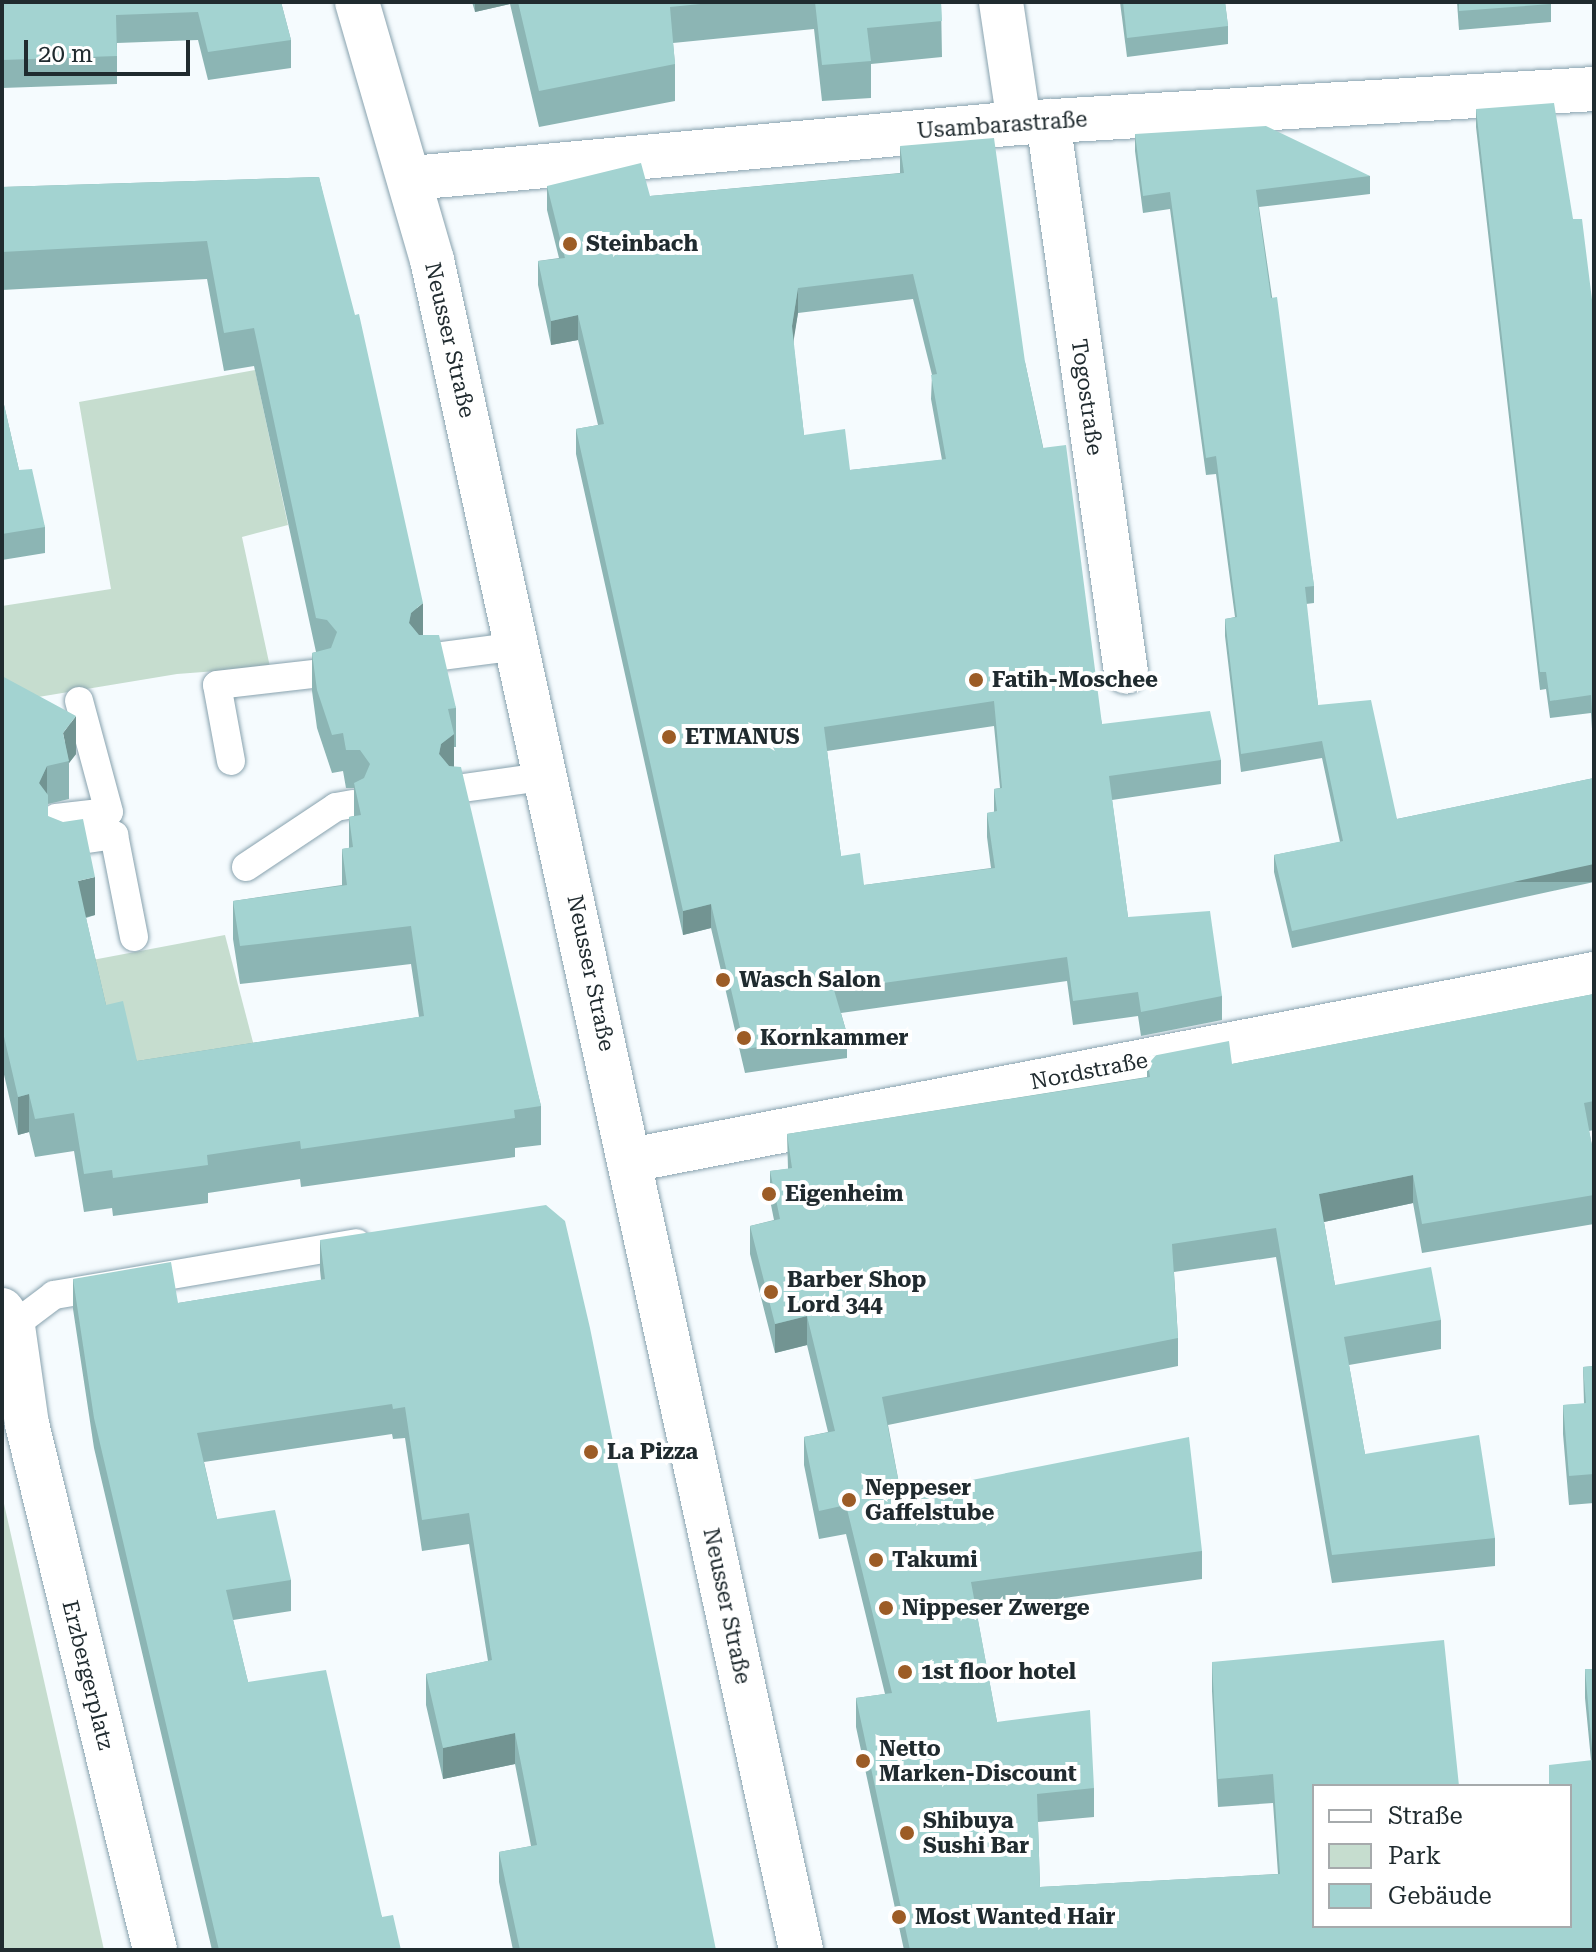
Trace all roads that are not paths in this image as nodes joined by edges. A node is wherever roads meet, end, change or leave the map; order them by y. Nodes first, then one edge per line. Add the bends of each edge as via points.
1 (357, 2) edge
2 (1001, 2) edge
3 (1594, 89) edge
4 (1034, 122) junction
5 (412, 178) junction
6 (519, 646) junction
7 (426, 658) edge
8 (1126, 672) dead end
9 (320, 673) edge
10 (79, 701) dead end
11 (231, 761) dead end
12 (548, 776) junction
13 (456, 789) edge
14 (353, 804) edge
15 (246, 867) dead end
16 (134, 937) dead end
17 (1594, 974) edge
18 (631, 1160) junction
19 (384, 1239) edge
20 (7, 1318) edge
21 (14, 1427) edge
22 (155, 1950) edge
23 (801, 1950) edge

1 - 5 street, Neusser Straße
2 - 4 street, Togostraße
3 - 4 street, Usambarastraße
4 - 5 street, Usambarastraße
4 - 8 street, Togostraße
5 - 6 street, Neusser Straße
6 - 7 lane
6 - 12 street, Neusser Straße
9 - 11 lane via 217,685
10 - 16 lane via 109,812 59,830 114,835
12 - 13 lane
12 - 18 street, Neusser Straße
14 - 15 lane via 336,807
17 - 18 street, Nordstraße
18 - 23 street, Neusser Straße
19 - 20 lane via 54,1295
20 - 21 street, Erzbergerplatz
21 - 22 street, Erzbergerplatz

